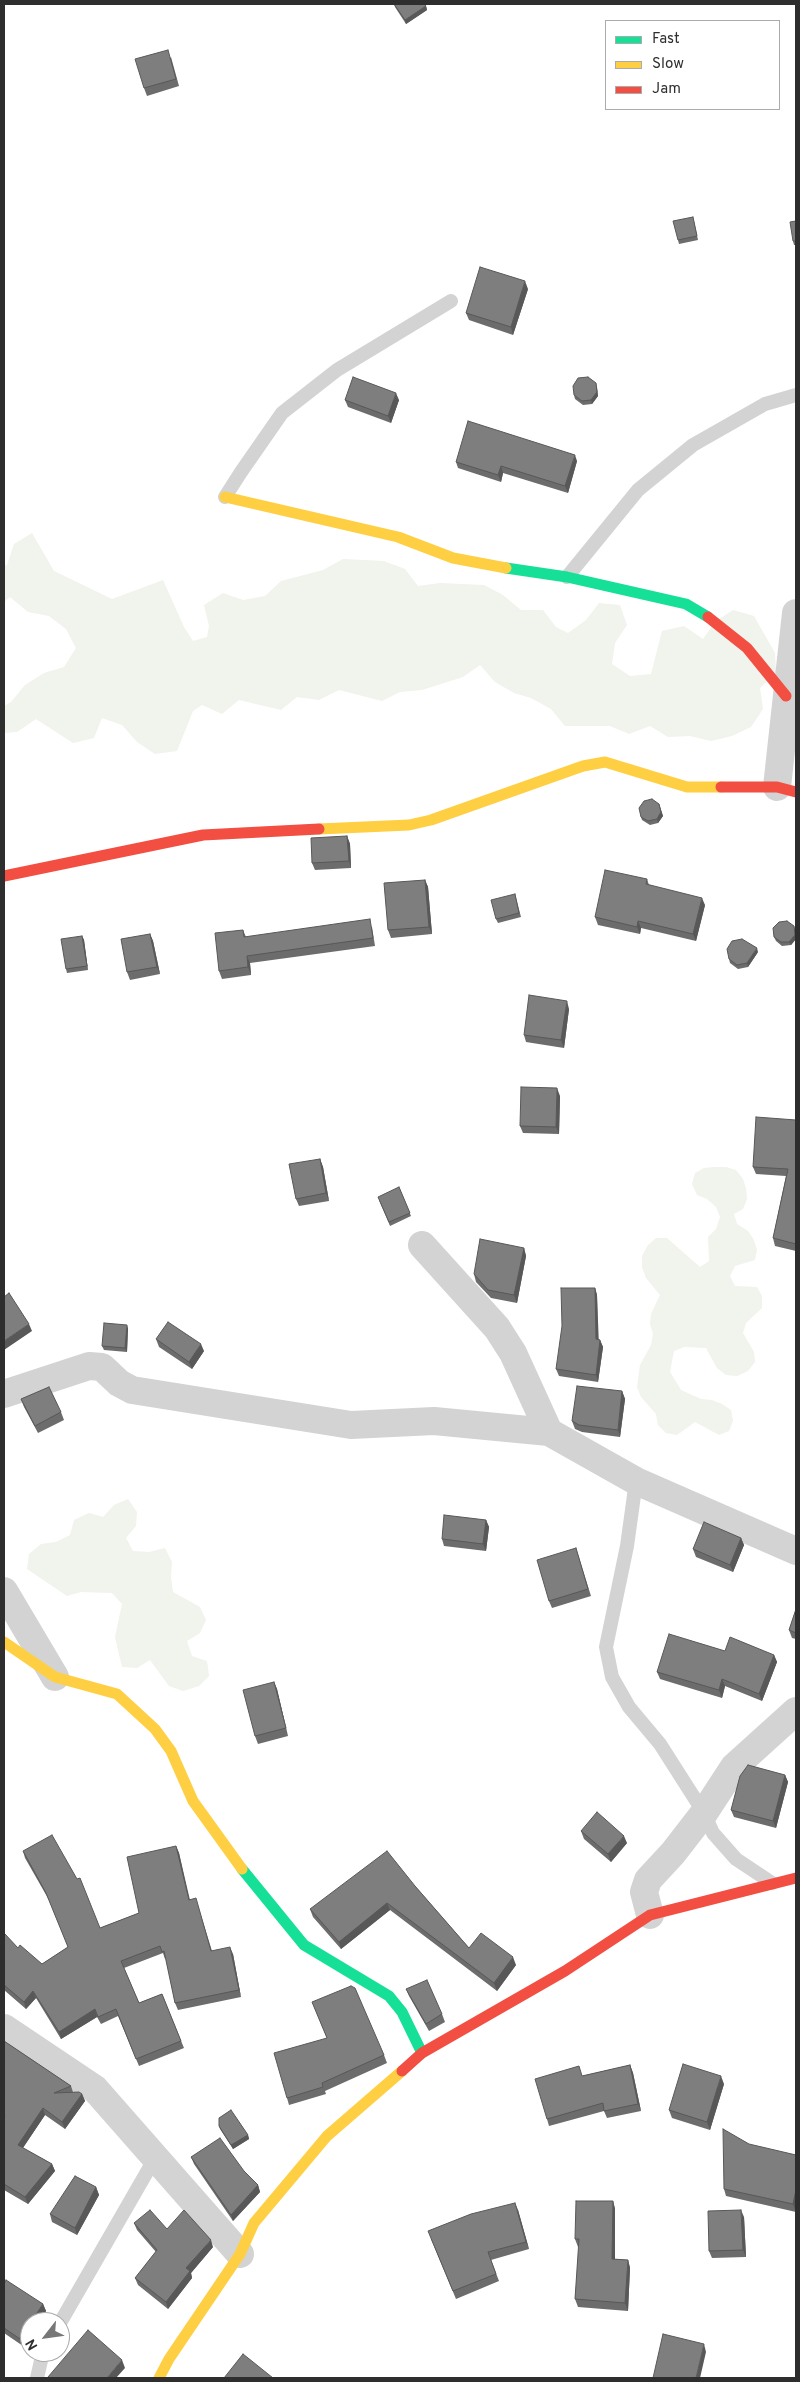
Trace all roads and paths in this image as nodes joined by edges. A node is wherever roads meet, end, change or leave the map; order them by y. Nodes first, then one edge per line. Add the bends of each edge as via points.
1 (451, 301) dead end
2 (796, 395) edge
3 (225, 497) joint
4 (567, 576) junction
5 (796, 613) edge
6 (786, 696) junction
7 (786, 790) edge
8 (4, 876) edge
9 (422, 1245) dead end
10 (4, 1394) edge
11 (549, 1432) junction
12 (636, 1481) junction
13 (796, 1551) edge
14 (4, 1591) edge
15 (4, 1642) edge
16 (55, 1677) junction
17 (796, 1711) edge
18 (704, 1813) junction
19 (796, 1878) edge
20 (773, 1884) junction
21 (650, 1915) junction
22 (4, 2028) edge
23 (422, 2053) junction
24 (155, 2158) junction
25 (240, 2254) junction
26 (66, 2312) edge
27 (41, 2362) edge
28 (37, 2378) edge
29 (159, 2378) edge

1 - 3 lane via 337,370 282,414
2 - 4 lane via 765,404 693,445 638,490
3 - 4 street via 398,537 453,558 521,572
4 - 6 street via 686,604 708,617 746,648
5 - 6 street
6 - 7 street
7 - 8 street via 687,787 605,762 583,766 409,825 203,835
9 - 11 street via 497,1328 513,1353
10 - 11 street via 89,1366 102,1367 132,1390 351,1425 434,1420
11 - 12 street
12 - 13 street
12 - 18 lane via 627,1546 606,1647 612,1677 629,1707 660,1744
14 - 16 street
15 - 16 street
16 - 23 street via 117,1694 155,1729 171,1752 193,1801 210,1827 281,1919 304,1944 389,1996 402,2012
17 - 18 street via 734,1767
18 - 20 lane via 713,1833 736,1858
18 - 21 street via 648,1880 644,1892
19 - 20 street
20 - 21 street
21 - 23 street via 565,1971
22 - 24 street via 95,2089
23 - 25 street via 327,2136 254,2223
24 - 25 street
24 - 26 lane
25 - 29 street
27 - 28 lane

